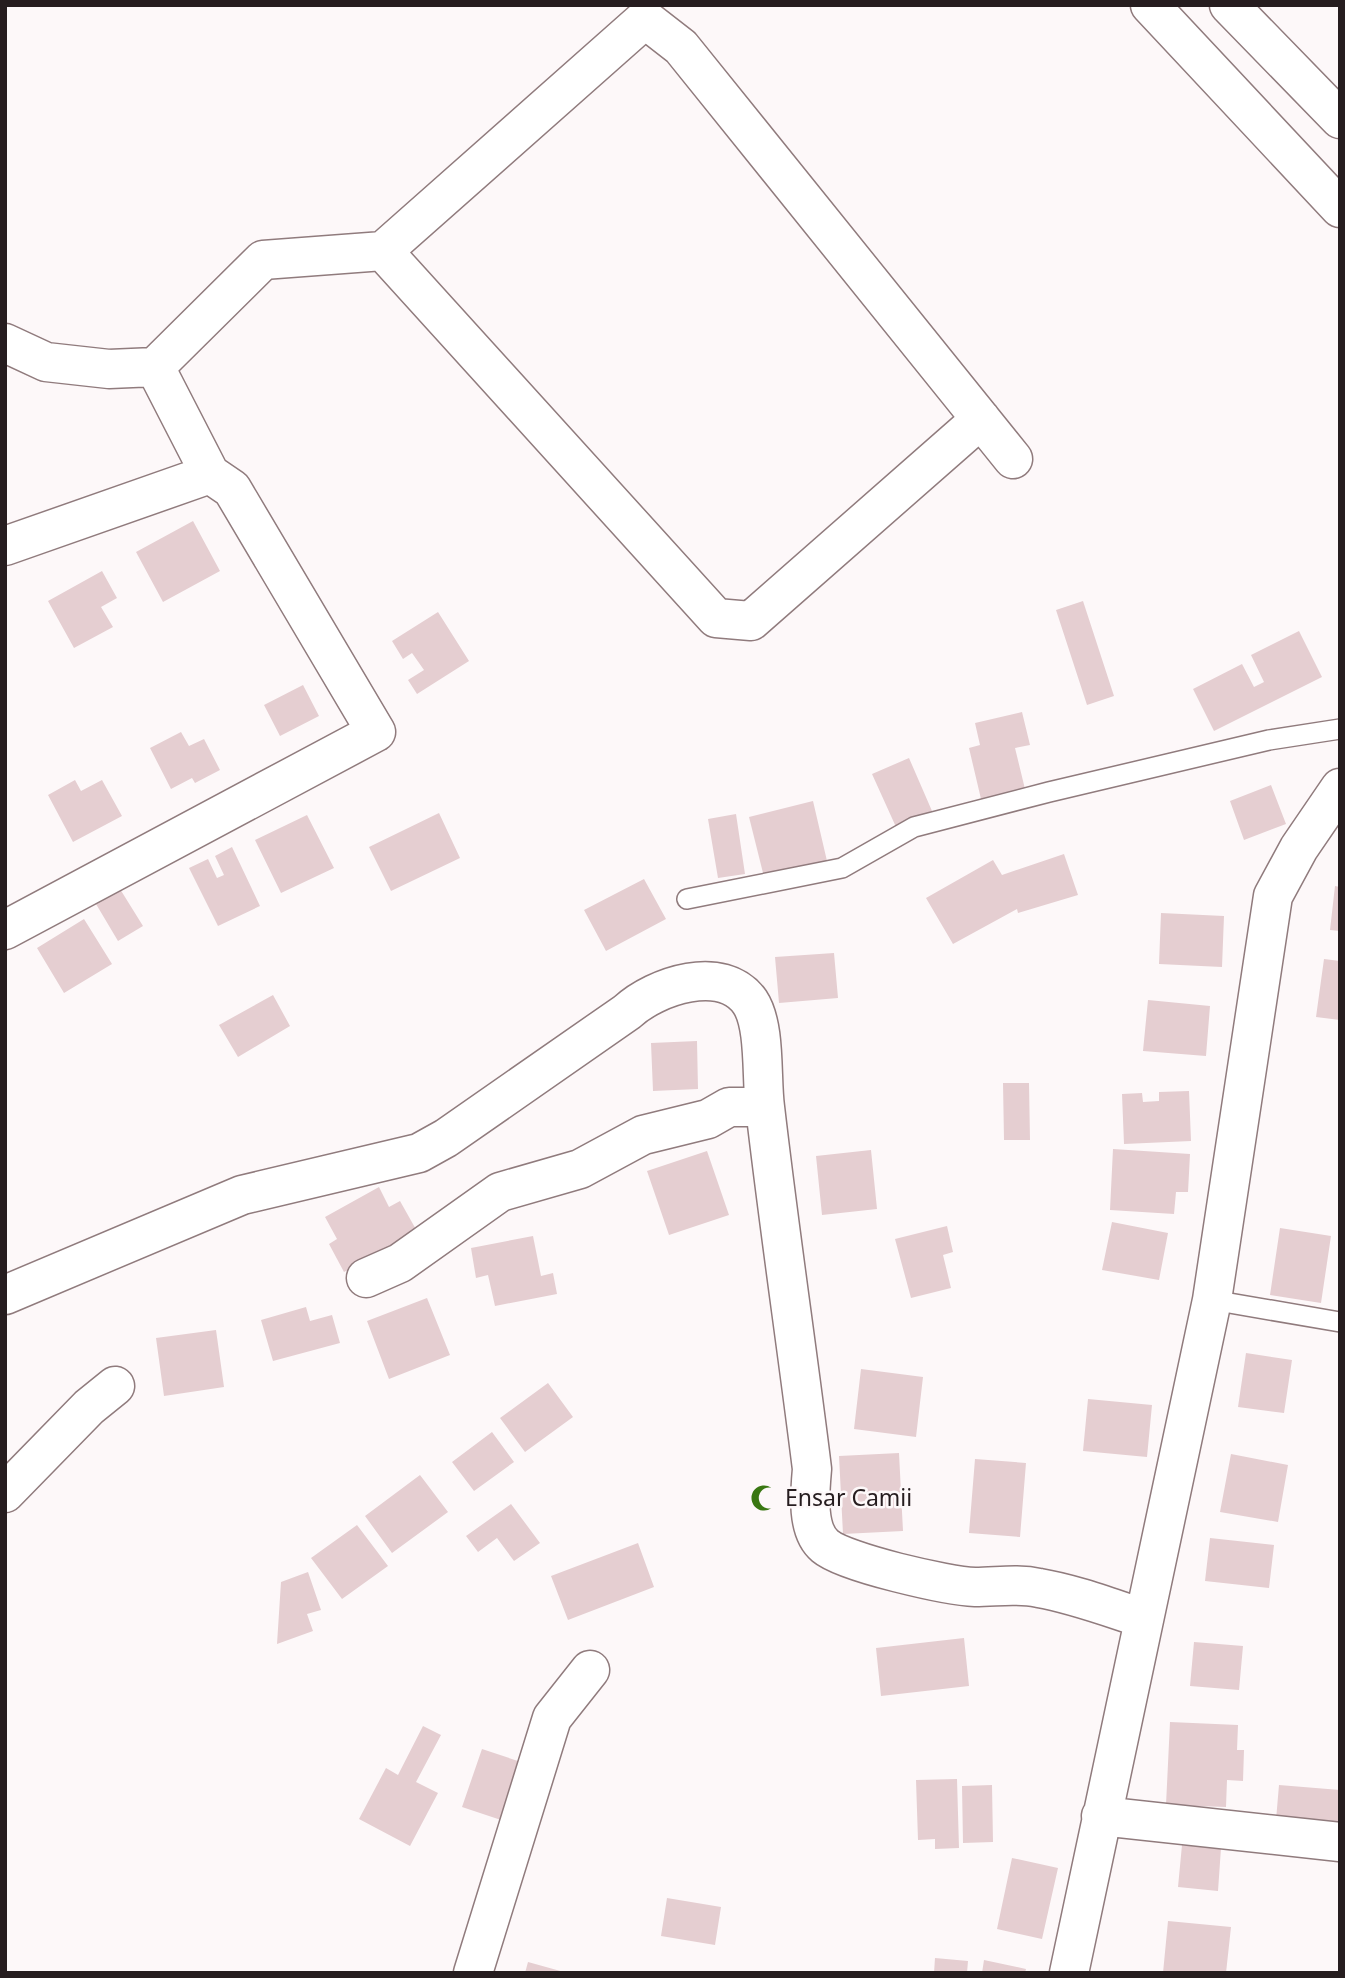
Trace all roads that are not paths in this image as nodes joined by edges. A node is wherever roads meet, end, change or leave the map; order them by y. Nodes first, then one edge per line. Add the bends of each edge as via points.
1 (1150, 5) edge
2 (1229, 5) edge
3 (1340, 119) edge
4 (1340, 208) edge
5 (383, 251) junction
6 (5, 343) edge
7 (155, 367) junction
8 (981, 419) junction
9 (1013, 459) dead end
10 (210, 474) junction
11 (5, 546) edge
12 (1340, 729) edge
13 (1340, 788) edge
14 (687, 899) dead end
15 (5, 930) edge
16 (765, 1107) junction
17 (366, 1278) dead end
18 (5, 1295) edge
19 (1212, 1300) junction
20 (1340, 1322) edge
21 (115, 1386) dead end
22 (5, 1493) edge
23 (1142, 1618) junction
24 (590, 1670) dead end
25 (1101, 1816) junction
26 (1340, 1842) edge
27 (473, 1973) edge
28 (1069, 1973) edge

1 - 4 street
2 - 3 street
5 - 7 street via 263,260
5 - 8 street via 716,618 751,621
5 - 8 street via 645,19 681,47
6 - 7 street via 46,362 109,369
7 - 10 street
8 - 9 street
10 - 11 street
10 - 15 street via 232,489 376,732
12 - 14 lane via 1269,740 1035,795 914,827 842,867
13 - 19 street via 1273,896
16 - 17 street via 729,1107 708,1119 643,1135 580,1169 500,1192 400,1264
16 - 18 street via 759,1032 751,1004 737,989 724,984 673,986 641,999 627,1013 419,1153 242,1195
16 - 23 street via 812,1469 809,1501 824,1545 847,1558 944,1583 1039,1587
19 - 20 lane
19 - 23 street
21 - 22 street
23 - 25 street
24 - 27 street via 552,1718
25 - 26 street
25 - 28 street

